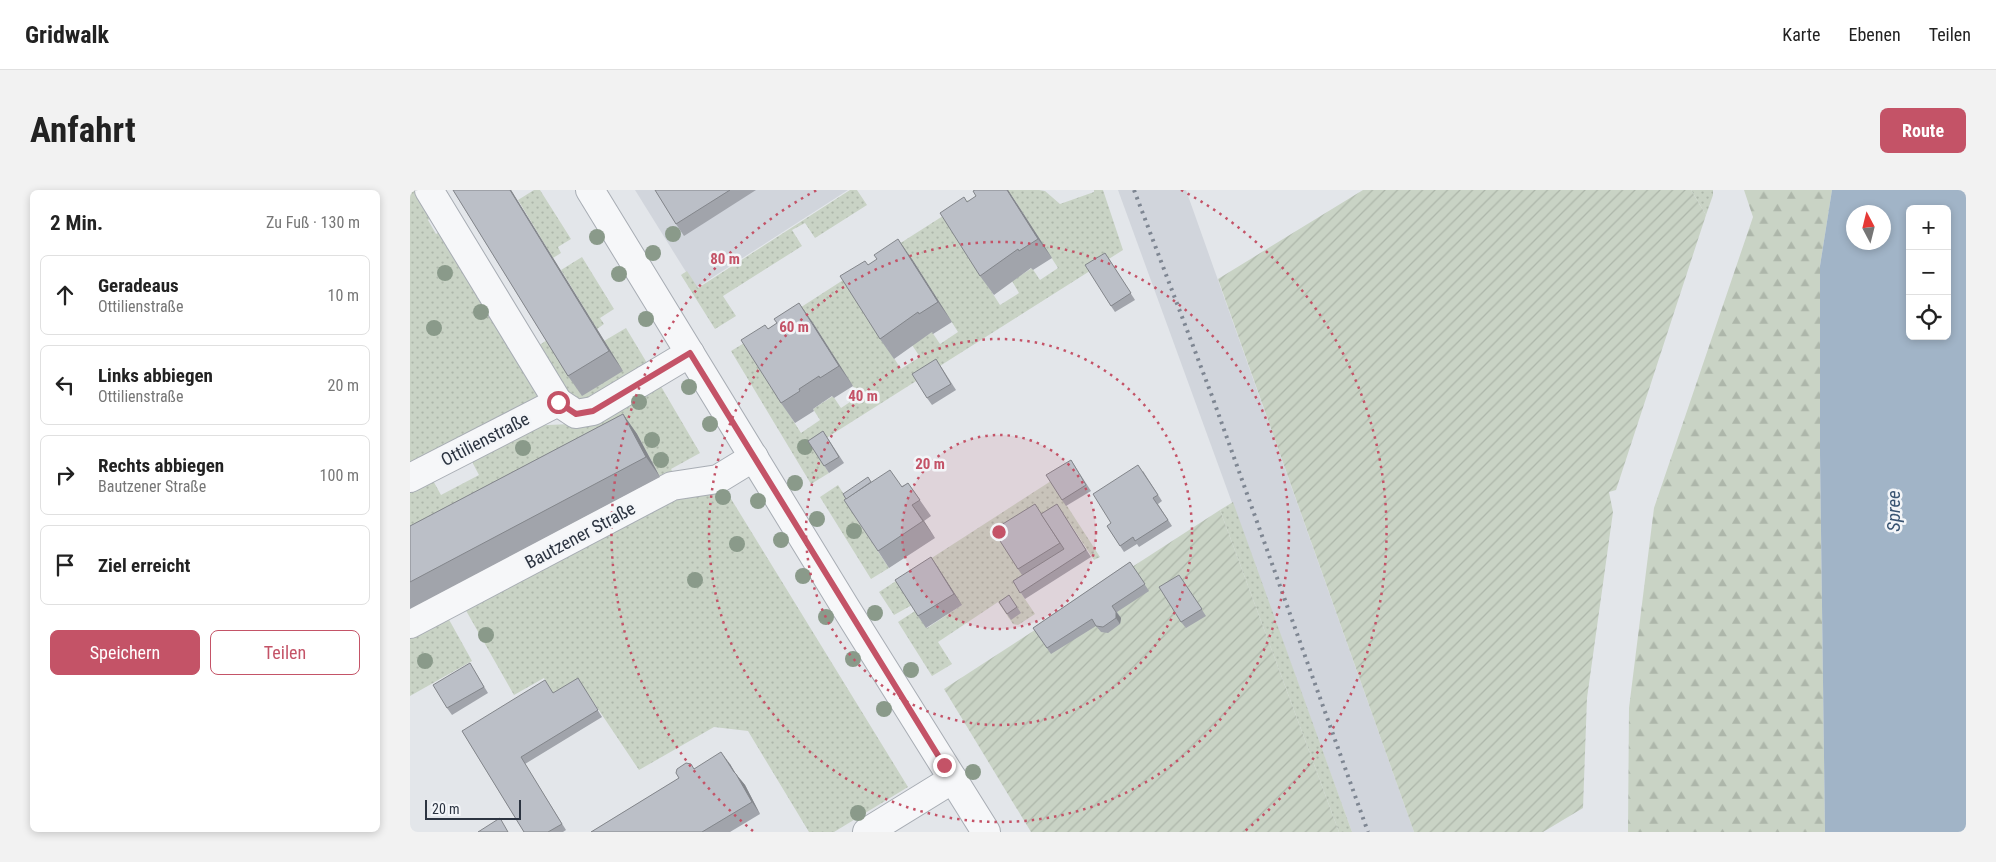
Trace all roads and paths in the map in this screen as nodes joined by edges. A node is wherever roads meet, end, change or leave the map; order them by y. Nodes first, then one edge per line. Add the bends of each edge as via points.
1 (429, 190) edge
2 (590, 190) edge
3 (690, 353) junction
4 (558, 402) junction
5 (754, 458) junction
6 (410, 478) edge
7 (410, 624) edge
8 (953, 779) junction
9 (867, 832) edge
10 (986, 832) edge

1 - 4 street
2 - 3 street
3 - 4 street via 593,411 576,414
3 - 5 street
4 - 6 street, Ottilienstraße
5 - 7 street, Bautzener Straße via 718,479 672,486
5 - 8 street
8 - 9 street
8 - 10 street

